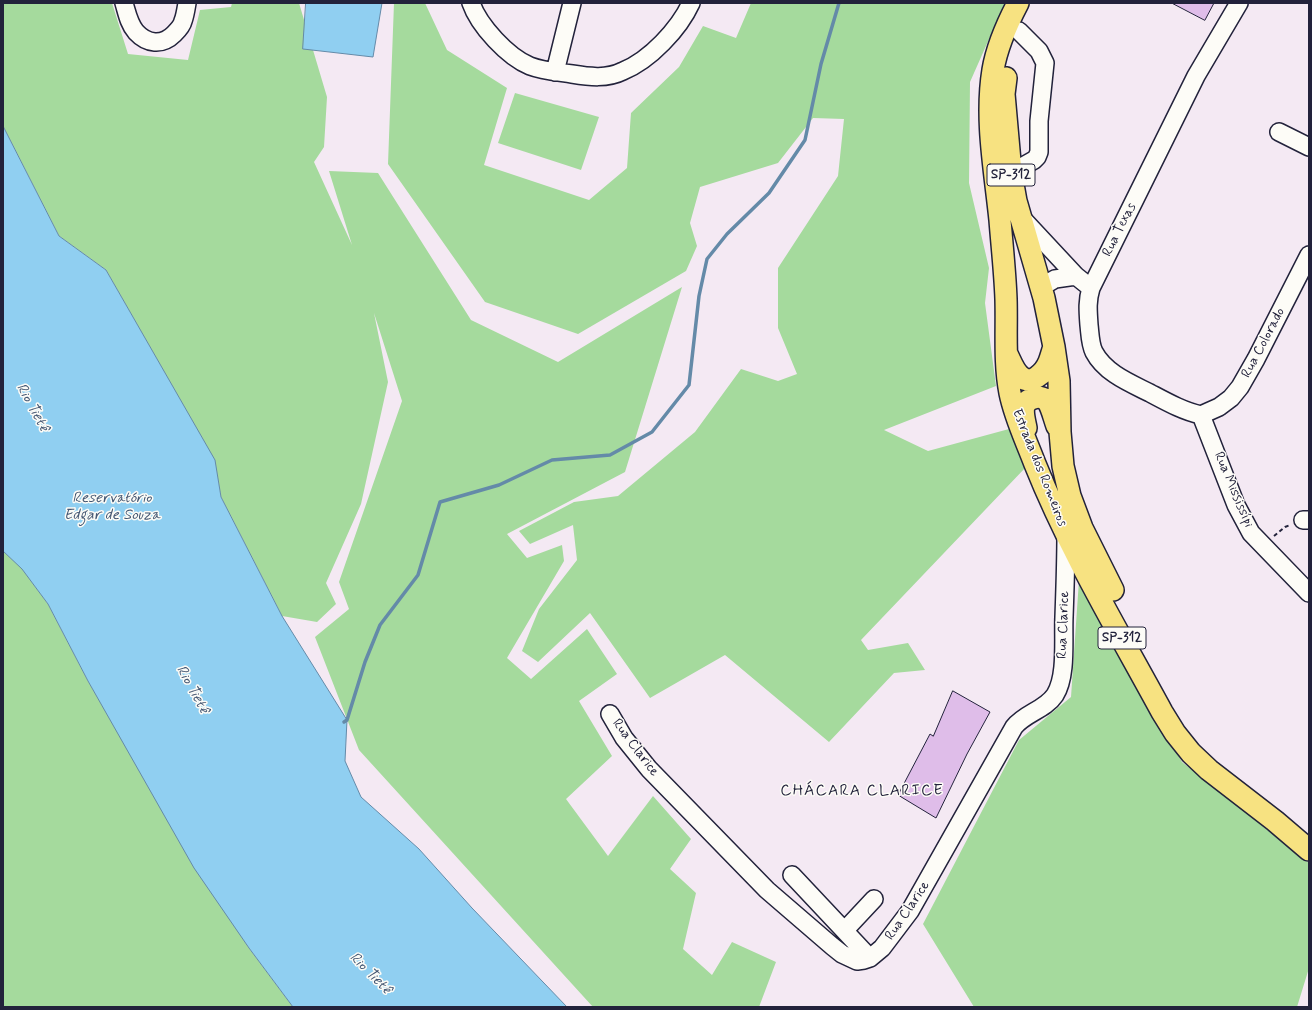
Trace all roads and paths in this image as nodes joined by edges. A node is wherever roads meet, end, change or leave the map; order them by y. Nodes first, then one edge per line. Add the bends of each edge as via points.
1 (124, 3) edge
2 (187, 3) edge
3 (471, 3) edge
4 (572, 3) edge
5 (691, 3) edge
6 (1018, 3) edge
7 (1033, 3) edge
8 (1239, 3) edge
9 (1019, 31) junction
10 (555, 72) junction
11 (1279, 132) dead end
12 (1309, 147) edge
13 (1011, 173) junction
14 (1021, 217) junction
15 (1309, 255) edge
16 (1076, 276) junction
17 (1041, 287) junction
18 (1091, 288) junction
19 (1054, 347) junction
20 (1006, 352) junction
21 (1201, 415) junction
22 (1060, 432) junction
23 (1028, 445) junction
24 (1306, 520) edge
25 (1066, 534) junction
26 (1262, 545) junction
27 (1309, 593) edge
28 (610, 714) dead end
29 (1309, 831) edge
30 (1309, 850) edge
31 (792, 875) dead end
32 (874, 898) dead end
33 (845, 930) junction
34 (870, 958) junction

1 - 2 street via 135,31 150,42 159,42 169,39 183,23
3 - 10 street via 483,25 516,58 531,66
4 - 10 street
5 - 10 street via 674,29 654,51 623,72 594,77
6 - 20 main road, Estrada dos Romeiros / SP-312 via 999,46 990,92 992,144 1005,276
7 - 9 main road, Estrada dos Romeiros / SP-312
8 - 18 street, Rua Texas via 1196,76
9 - 13 main road, Estrada dos Romeiros / SP-312 via 1006,71 1004,94
9 - 13 street via 1039,51 1045,63 1037,157
11 - 12 street
13 - 14 main road, Estrada dos Romeiros / SP-312
14 - 16 street
14 - 17 main road, Estrada dos Romeiros / SP-312
15 - 21 street, Rua Colorado via 1240,387 1219,407
16 - 17 street via 1055,279
16 - 18 street
17 - 19 main road, Estrada dos Romeiros / SP-312
18 - 21 street, Rua Texas via 1087,303 1090,337 1094,351 1102,363 1118,377
19 - 20 main road via 1044,370 1032,380 1020,377
19 - 22 main road, Estrada dos Romeiros / SP-312 via 1059,381
20 - 23 main road, Estrada dos Romeiros / SP-312 via 1010,392 1020,428
21 - 26 street, Rua Mississípi via 1236,505 1251,533
22 - 23 main road via 1047,401 1037,397 1030,399 1024,407
22 - 29 main road, Estrada dos Romeiros / SP-312 via 1062,466 1082,528 1185,725 1216,759
23 - 25 main road, Estrada dos Romeiros / SP-312
24 - 26 path via 1285,527
25 - 30 main road, Estrada dos Romeiros / SP-312 via 1175,733 1209,770
25 - 34 street, Rua Clarice via 1063,658 1059,687 1048,703 1026,716 1014,727 910,911 882,948
26 - 27 street, Rua Mississípi
28 - 34 street, Rua Clarice via 624,738 649,769 766,890 842,954 857,961
31 - 33 street
32 - 33 street
33 - 34 street

